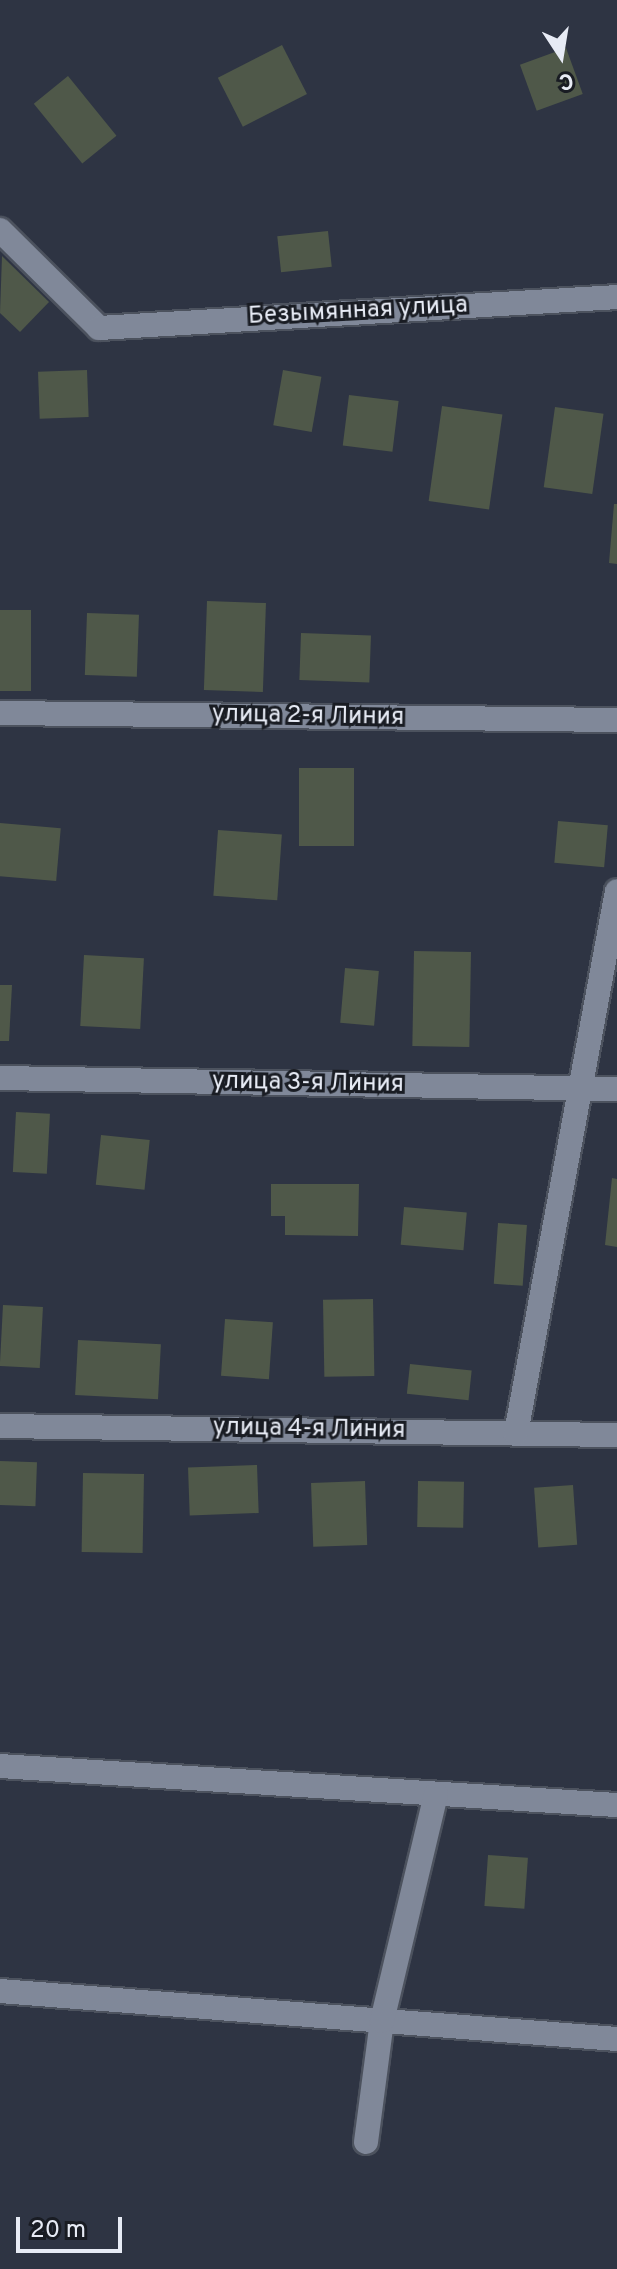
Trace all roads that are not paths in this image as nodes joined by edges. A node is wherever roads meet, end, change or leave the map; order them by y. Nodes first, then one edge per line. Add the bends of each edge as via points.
1 (0, 230) edge
2 (617, 297) edge
3 (0, 713) edge
4 (617, 720) edge
5 (617, 891) edge
6 (0, 1078) edge
7 (578, 1089) junction
8 (617, 1089) edge
9 (0, 1426) edge
10 (516, 1433) junction
11 (617, 1435) edge
12 (0, 1766) edge
13 (436, 1794) junction
14 (617, 1805) edge
15 (0, 1991) edge
16 (382, 2021) junction
17 (617, 2039) edge
18 (366, 2142) dead end

1 - 2 street, Безымянная улица via 99,328
3 - 4 street, улица 2-я Линия
5 - 7 street
6 - 7 street, улица 3-я Линия
7 - 8 street, улица 3-я Линия
7 - 10 street
9 - 10 street, улица 4-я Линия
10 - 11 street, улица 4-я Линия
12 - 13 street
13 - 14 street
13 - 16 street
15 - 16 street
16 - 17 street
16 - 18 street

